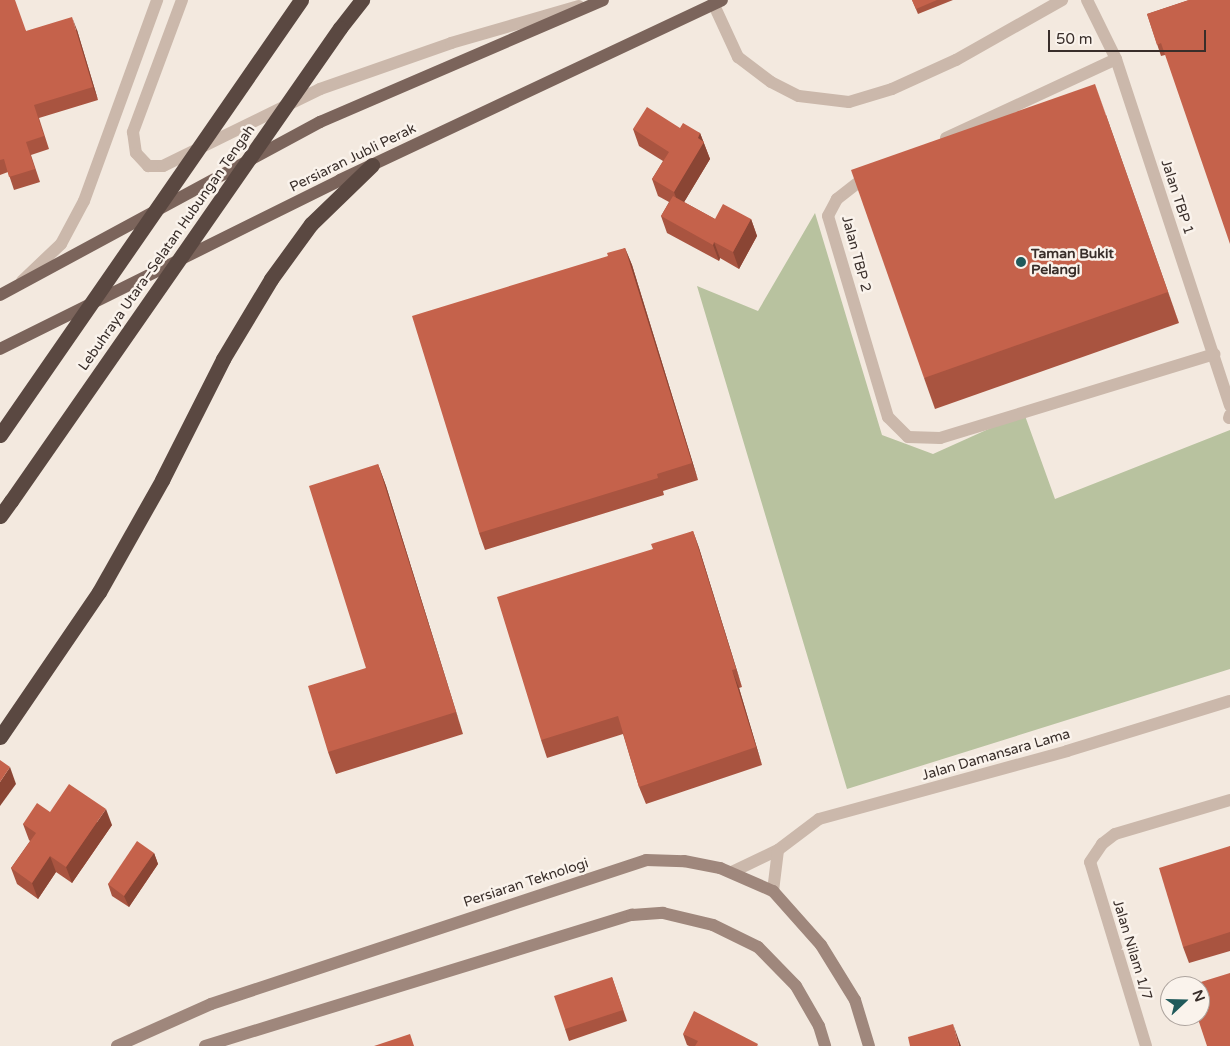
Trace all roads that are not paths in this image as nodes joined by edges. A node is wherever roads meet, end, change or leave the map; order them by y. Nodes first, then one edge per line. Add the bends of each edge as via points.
1 (157, 0) edge
2 (182, 0) edge
3 (301, 0) edge
4 (362, 0) edge
5 (598, 0) edge
6 (603, 0) edge
7 (1062, 0) edge
8 (1087, 0) edge
9 (717, 2) edge
10 (1116, 59) junction
11 (936, 143) edge
12 (372, 165) junction
13 (883, 168) edge
14 (14, 288) junction
15 (0, 295) edge
16 (0, 349) edge
17 (1214, 354) junction
18 (1230, 413) edge
19 (0, 435) edge
20 (0, 516) edge
21 (1230, 701) edge
22 (0, 737) edge
23 (1230, 800) edge
24 (778, 850) junction
25 (732, 872) junction
26 (773, 890) junction
27 (117, 1046) edge
28 (205, 1046) edge
29 (826, 1046) edge
30 (869, 1046) edge
31 (1146, 1046) edge

1 - 14 street via 84,200 61,244
2 - 5 street via 133,132 136,153 148,166 163,166 320,89 451,43
3 - 19 highway, bridge
4 - 20 highway, Lebuhraya Utara–Selatan Hubungan Tengah, bridge
6 - 14 main road via 320,122
7 - 9 street via 956,60 892,89 849,102 798,96 771,82 738,57
8 - 10 street, Jalan TBP 1
9 - 12 main road, Persiaran Jubli Perak
10 - 11 street
10 - 17 street, Jalan TBP 1
12 - 16 main road, Persiaran Jubli Perak
12 - 22 highway via 312,224 271,279 224,359 162,480 99,592
13 - 17 street, Jalan TBP 2 via 865,176 837,199 828,216 888,417 908,436 940,438
14 - 15 main road
17 - 18 street, Jalan TBP 1
21 - 24 street, Jalan Damansara Lama via 1067,751 819,819
23 - 31 street, Jalan Nilam 1/7 via 1115,834 1102,844 1090,862
24 - 25 street, Jalan Damansara Lama
24 - 26 street
25 - 26 main road, Persiaran Teknologi
25 - 27 main road, Persiaran Teknologi via 684,861 646,860 211,1004
26 - 30 main road, Persiaran Teknologi via 793,910 855,1000
28 - 29 main road via 632,915 663,913 713,925 758,947 796,986 819,1026

